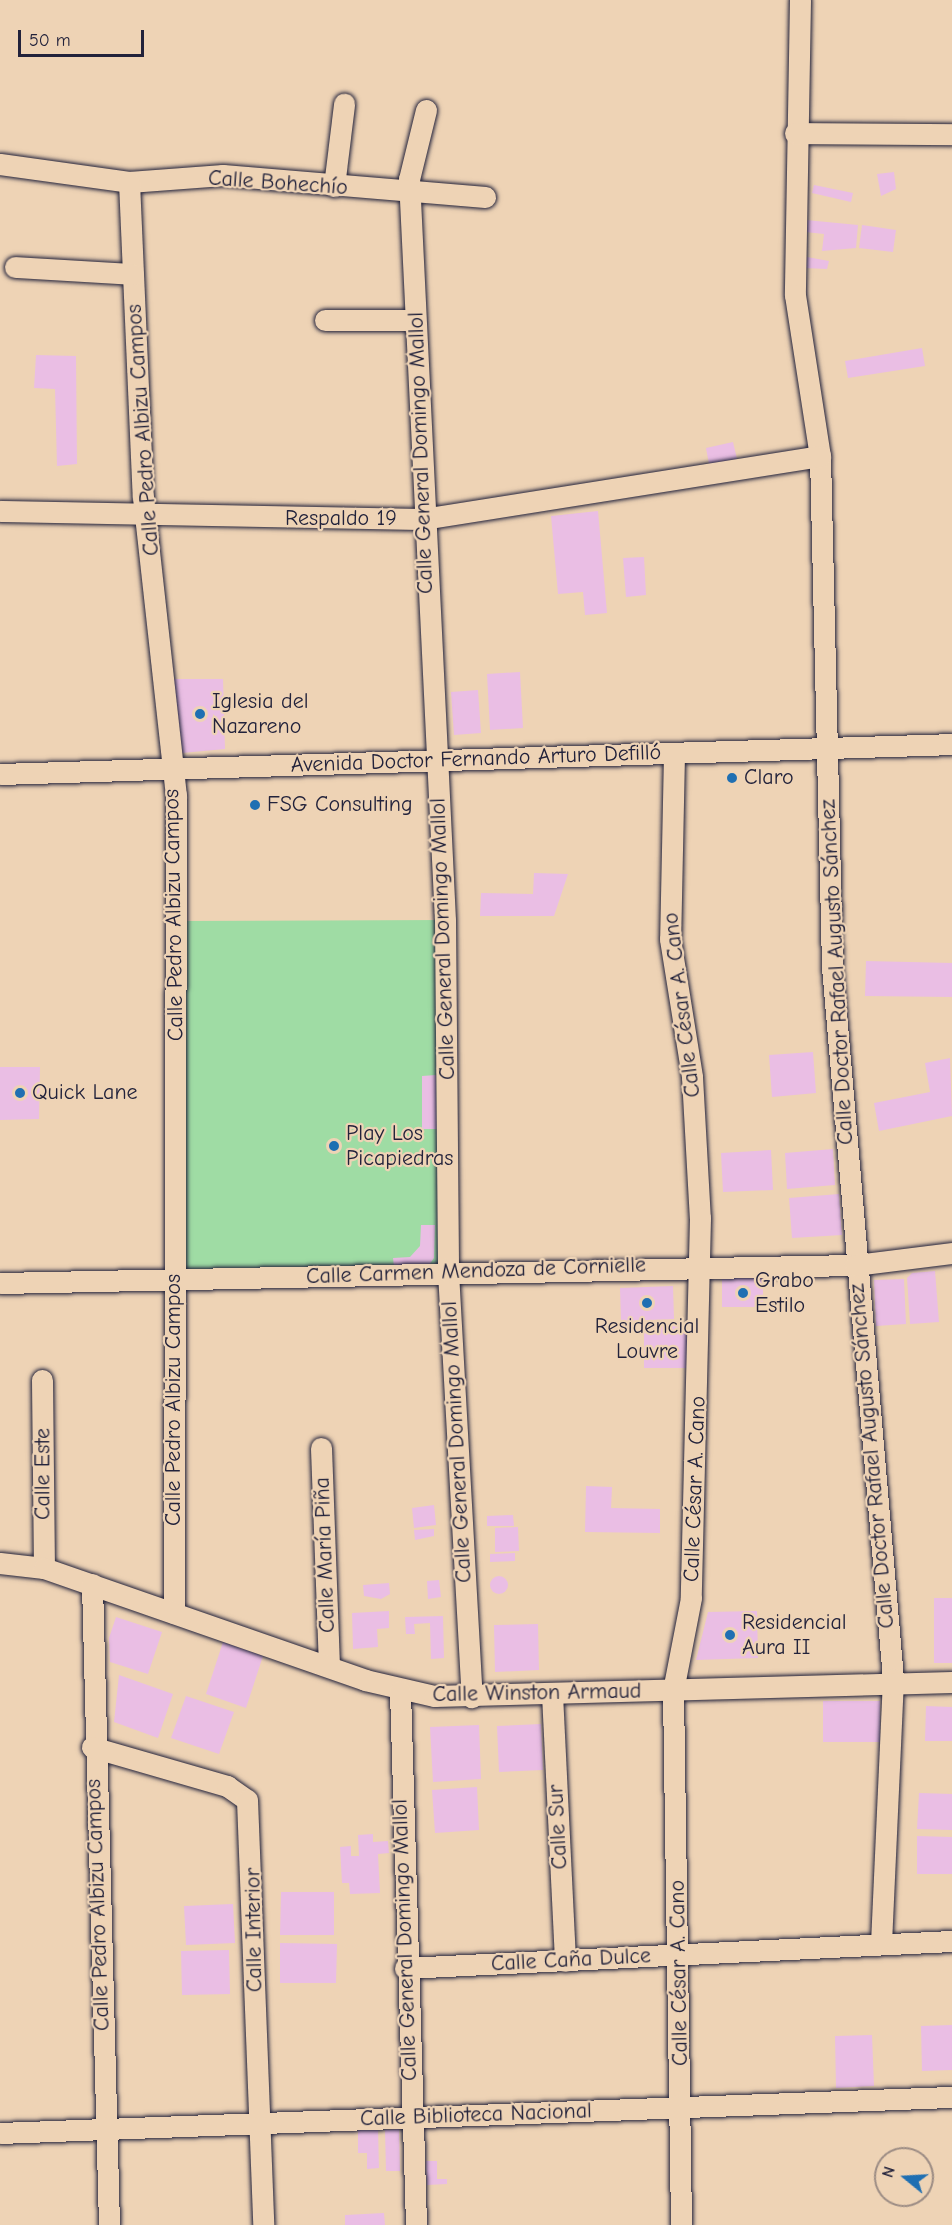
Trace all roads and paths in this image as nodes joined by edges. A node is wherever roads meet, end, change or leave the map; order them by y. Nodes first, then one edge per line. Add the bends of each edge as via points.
1 (800, 0) edge
2 (344, 104) dead end
3 (426, 110) dead end
4 (795, 133) junction
5 (952, 134) edge
6 (0, 164) edge
7 (129, 182) junction
8 (334, 186) junction
9 (410, 194) junction
10 (485, 197) dead end
11 (15, 267) dead end
12 (133, 274) junction
13 (325, 320) dead end
14 (415, 320) junction
15 (820, 456) junction
16 (0, 511) edge
17 (145, 517) junction
18 (423, 519) junction
19 (952, 744) edge
20 (828, 748) junction
21 (674, 754) junction
22 (436, 760) junction
23 (170, 768) junction
24 (0, 774) edge
25 (952, 1252) edge
26 (698, 1265) junction
27 (855, 1265) junction
28 (448, 1272) junction
29 (174, 1281) junction
30 (0, 1283) edge
31 (42, 1380) dead end
32 (321, 1448) dead end
33 (0, 1563) edge
34 (44, 1568) junction
35 (92, 1584) junction
36 (174, 1613) junction
37 (329, 1663) junction
38 (952, 1682) edge
39 (892, 1684) junction
40 (673, 1690) junction
41 (400, 1691) junction
42 (552, 1694) junction
43 (472, 1697) junction
44 (92, 1748) junction
45 (952, 1941) edge
46 (881, 1943) junction
47 (679, 1955) junction
48 (565, 1961) junction
49 (405, 1968) junction
50 (952, 2097) edge
51 (681, 2108) junction
52 (410, 2117) junction
53 (258, 2123) junction
54 (105, 2129) junction
55 (0, 2133) edge
56 (109, 2225) edge
57 (263, 2225) edge
58 (416, 2225) edge
59 (681, 2225) edge

1 - 4 street, Calle Doctor Rafael Augusto Sánchez
2 - 8 street
3 - 9 street, Calle General Domingo Mallol
4 - 5 street
4 - 15 street, Calle Doctor Rafael Augusto Sánchez via 795,295
6 - 7 street, Calle Bohechío
7 - 8 street, Calle Bohechío via 223,175
7 - 12 street, Calle Pedro Albizu Campos
8 - 9 street, Calle Bohechío
9 - 10 street, Calle Bohechío
9 - 14 street, Calle General Domingo Mallol
11 - 12 street
12 - 17 street, Calle Pedro Albizu Campos
13 - 14 street
14 - 18 street, Calle General Domingo Mallol
15 - 18 street, Respaldo 19
15 - 20 street, Calle Doctor Rafael Augusto Sánchez
16 - 17 street, Respaldo 19
17 - 18 street, Respaldo 19
17 - 23 street, Calle Pedro Albizu Campos
18 - 22 street, Calle General Domingo Mallol
19 - 20 street, Avenida Doctor Fernando Arturo Defilló
20 - 21 street, Avenida Doctor Fernando Arturo Defilló
20 - 27 street, Calle Doctor Rafael Augusto Sánchez via 832,967
21 - 22 street, Avenida Doctor Fernando Arturo Defilló
21 - 26 street, Calle César A. Cano via 669,917 692,1077
22 - 23 street, Avenida Doctor Fernando Arturo Defilló
22 - 28 street, Calle General Domingo Mallol via 448,1026
23 - 24 street, Avenida Doctor Fernando Arturo Defilló
23 - 29 street, Calle Pedro Albizu Campos via 177,910
25 - 27 street, Calle Carmen Mendoza de Cornielle
26 - 27 street, Calle Carmen Mendoza de Cornielle
26 - 28 street, Calle Carmen Mendoza de Cornielle
26 - 40 street, Calle César A. Cano via 692,1598
27 - 39 street, Calle Doctor Rafael Augusto Sánchez
28 - 29 street, Calle Carmen Mendoza de Cornielle
28 - 43 street, Calle General Domingo Mallol
29 - 30 street, Calle Carmen Mendoza de Cornielle
29 - 36 street, Calle Pedro Albizu Campos
31 - 34 street, Calle Este
32 - 37 street, Calle María Piña
33 - 34 street, Calle Winston Armaud
34 - 35 street, Calle Winston Armaud
35 - 36 street, Calle Winston Armaud
35 - 44 street, Calle Pedro Albizu Campos
36 - 37 street, Calle Winston Armaud
37 - 41 street, Calle Winston Armaud
38 - 39 street, Calle Winston Armaud
39 - 40 street, Calle Winston Armaud
39 - 46 street, Calle Doctor Rafael Augusto Sánchez
40 - 42 street, Calle Winston Armaud
40 - 47 street, Calle César A. Cano
41 - 43 street, Calle Winston Armaud
41 - 49 street, Calle General Domingo Mallol
42 - 43 street, Calle Winston Armaud
42 - 48 street, Calle Sur
44 - 53 street, Calle Interior via 227,1786 247,1800
44 - 54 street, Calle Pedro Albizu Campos
45 - 46 street, Calle Caña Dulce
46 - 47 street, Calle Caña Dulce
47 - 48 street, Calle Caña Dulce
47 - 51 street, Calle César A. Cano
48 - 49 street, Calle Caña Dulce
49 - 52 street, Calle General Domingo Mallol
50 - 51 street, Calle Biblioteca Nacional
51 - 52 street, Calle Biblioteca Nacional
51 - 59 street, Calle César A. Cano
52 - 53 street, Calle Biblioteca Nacional
52 - 58 street, Calle General Domingo Mallol
53 - 54 street, Calle Biblioteca Nacional
53 - 57 street, Calle Interior
54 - 55 street, Calle Biblioteca Nacional
54 - 56 street, Calle Pedro Albizu Campos

